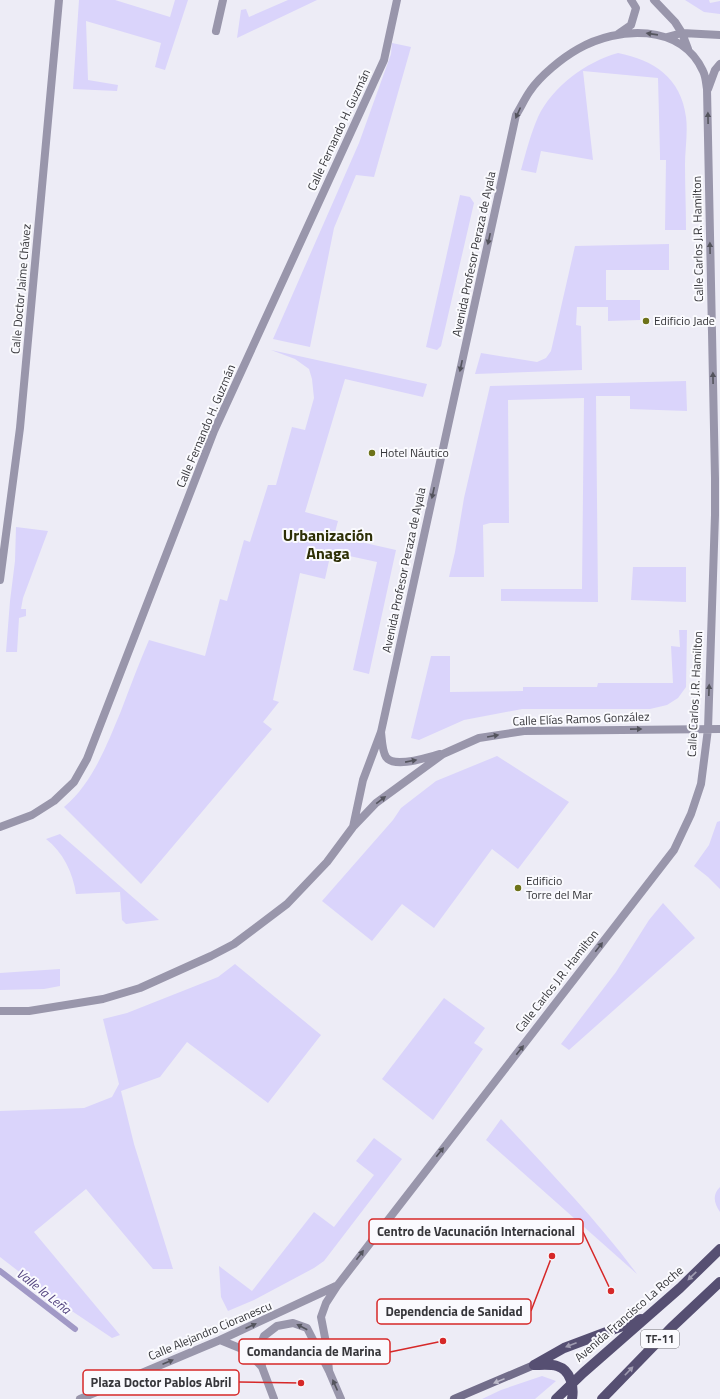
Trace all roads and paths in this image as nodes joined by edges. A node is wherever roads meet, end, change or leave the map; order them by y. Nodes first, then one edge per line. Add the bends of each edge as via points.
1 (59, 0) edge
2 (223, 0) edge
3 (397, 0) edge
4 (631, 0) edge
5 (654, 0) edge
6 (216, 31) dead end
7 (682, 32) junction
8 (618, 34) junction
9 (720, 35) edge
10 (667, 37) junction
11 (688, 49) junction
12 (720, 64) edge
13 (707, 89) junction
14 (0, 580) edge
15 (708, 728) junction
16 (720, 728) edge
17 (381, 732) junction
18 (443, 754) junction
19 (0, 827) edge
20 (353, 827) junction
21 (0, 1011) edge
22 (720, 1249) edge
23 (720, 1282) edge
24 (336, 1286) junction
25 (283, 1312) joint
26 (647, 1317) junction
27 (220, 1340) junction
28 (534, 1365) junction
29 (262, 1367) junction
30 (329, 1371) junction
31 (571, 1383) junction
32 (80, 1399) edge
33 (274, 1399) edge
34 (341, 1399) edge
35 (454, 1399) edge
36 (556, 1399) edge
37 (572, 1399) edge
38 (602, 1399) edge

1 - 14 street, Calle Doctor Jaime Chávez via 20,428
2 - 6 street
3 - 19 street, Calle Fernando H. Guzmán via 384,60 214,431 87,759 74,782 54,801 32,815
4 - 8 street via 636,8 631,25
5 - 7 street
7 - 9 street
7 - 10 street
7 - 11 street
10 -> 8 street, Avenida Profesor Peraza de Ayala via 643,33
8 -> 17 street, Avenida Profesor Peraza de Ayala via 594,41 577,50 547,72 530,90 516,115
10 - 11 street, Avenida Profesor Peraza de Ayala
11 - 13 street, Calle Carlos J.R. Hamilton via 704,72
12 - 13 street
15 -> 13 street, Calle Carlos J.R. Hamilton via 716,515
15 - 16 street, Calle Elías Ramos González
18 -> 15 street, Calle Elías Ramos González via 479,738 524,731
24 -> 15 street, Calle Carlos J.R. Hamilton via 674,850 691,814 701,784
17 -> 18 street via 385,756 389,761 400,763
17 - 20 street, Avenida Profesor Peraza de Ayala via 363,780
20 -> 18 street, Calle Elías Ramos González via 376,803
20 - 21 street, Avenida Profesor Peraza de Ayala via 327,862 287,904 234,944 211,956 140,988 103,999 29,1011
22 -> 26 main road, Avenida Francisco La Roche / TF-11
38 -> 23 main road, TF-11
24 - 25 street, Calle Carlos J.R. Hamilton
24 - 30 street via 321,1318
27 -> 25 street, Calle Alejandro Cioranescu
26 -> 28 main road via 564,1348
26 - 31 main road, Avenida Francisco La Roche / TF-11
27 - 29 street via 247,1351
32 -> 27 street, Calle Alejandro Cioranescu
28 - 31 main road via 556,1365 564,1369
28 -> 35 main road
30 -> 29 street via 307,1328 293,1323 277,1326 264,1336 260,1346
29 - 33 street
34 -> 30 street
31 - 36 main road, Avenida Francisco La Roche / TF-11
31 - 37 main road

